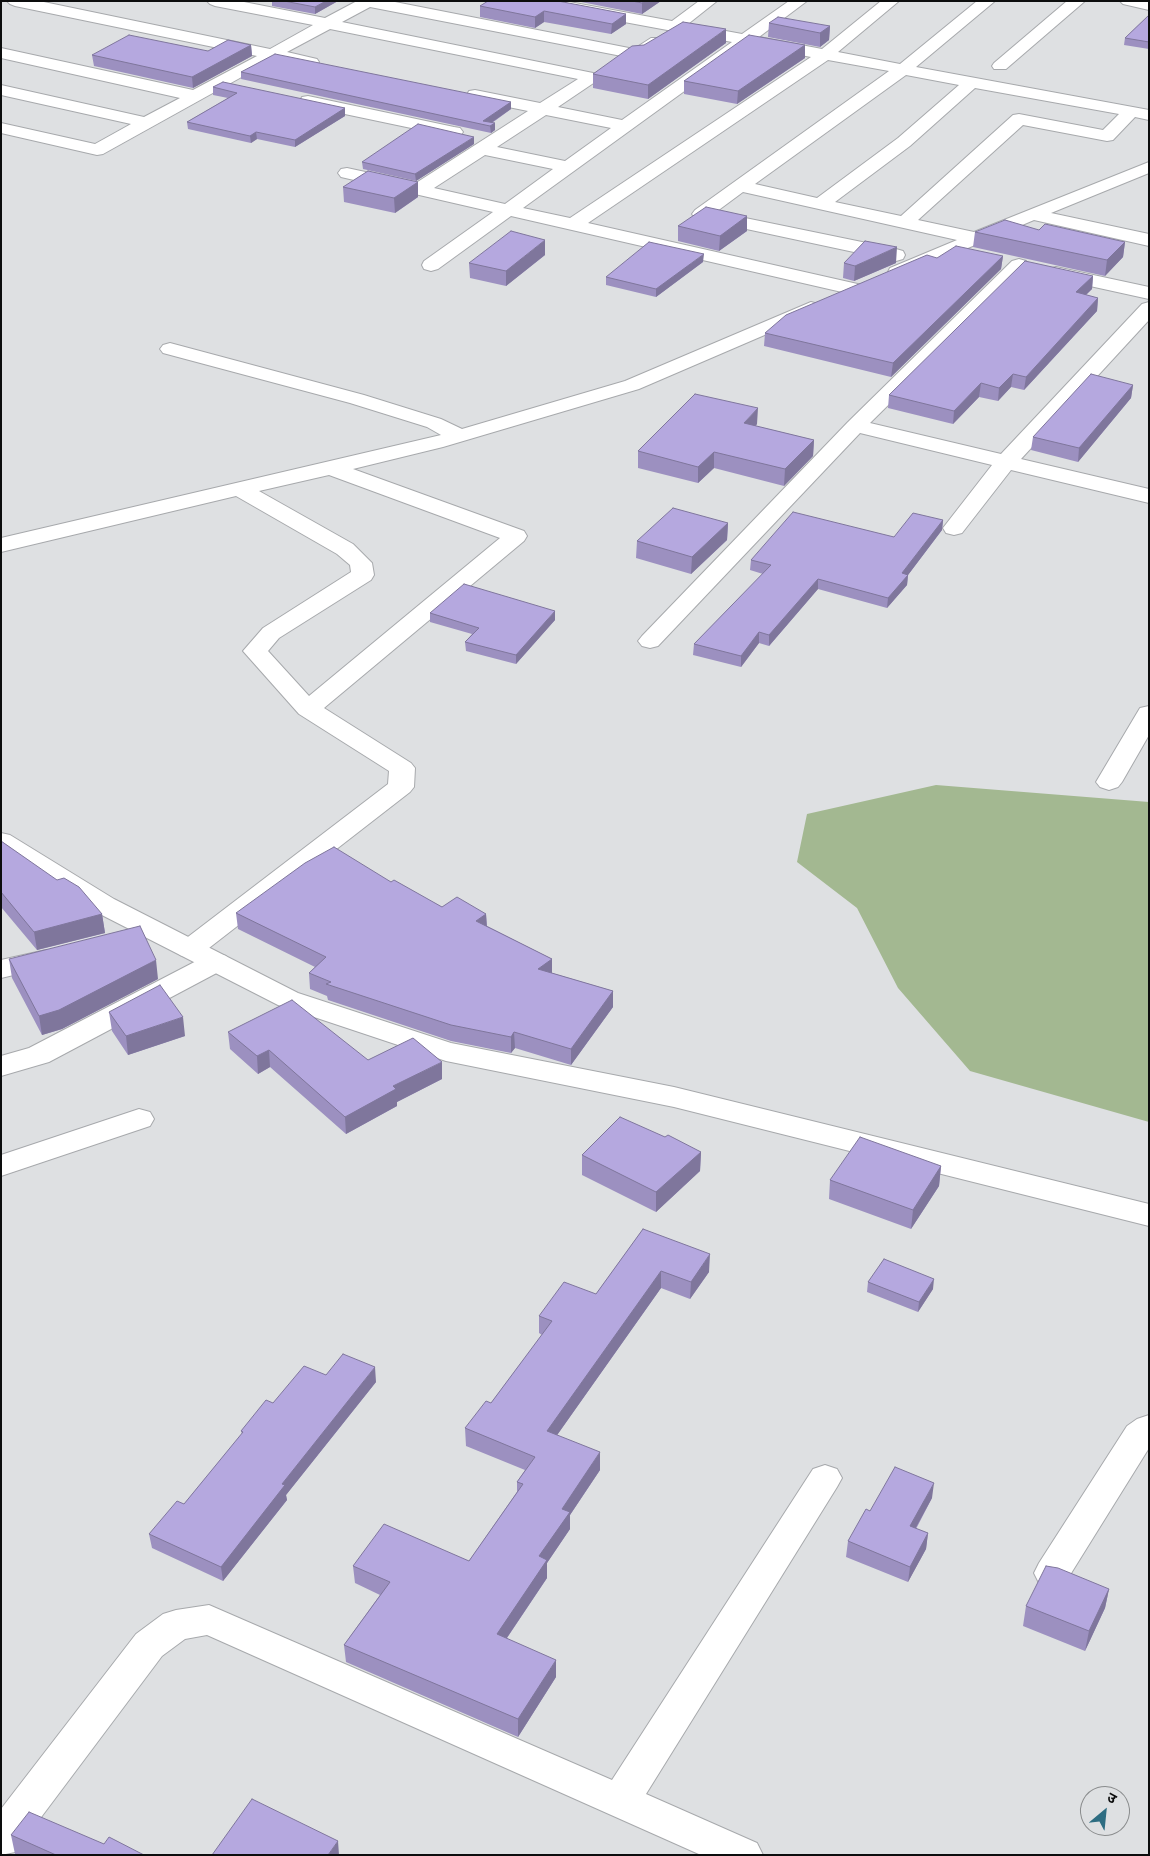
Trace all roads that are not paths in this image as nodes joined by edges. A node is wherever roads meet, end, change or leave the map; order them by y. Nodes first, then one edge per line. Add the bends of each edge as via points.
1 (15, 1) edge
2 (215, 1) edge
3 (366, 1) edge
4 (538, 1) edge
5 (710, 1) edge
6 (799, 1) edge
7 (891, 1) edge
8 (987, 1) edge
9 (1077, 1) edge
10 (1128, 1) edge
11 (588, 5) edge
12 (1149, 5) edge
13 (328, 23) junction
14 (676, 27) junction
15 (745, 40) junction
16 (1, 53) edge
17 (272, 54) junction
18 (825, 55) junction
19 (330, 66) edge
20 (1000, 66) dead end
21 (902, 69) junction
22 (221, 82) junction
23 (972, 82) junction
24 (240, 86) edge
25 (1, 90) edge
26 (457, 92) edge
27 (196, 96) junction
28 (289, 97) edge
29 (544, 109) junction
30 (1141, 111) edge
31 (147, 123) junction
32 (626, 126) junction
33 (1, 128) edge
34 (479, 140) junction
35 (1149, 167) edge
36 (568, 168) junction
37 (347, 173) dead end
38 (740, 186) junction
39 (420, 189) junction
40 (820, 204) junction
41 (510, 209) junction
42 (1032, 214) junction
43 (1149, 221) edge
44 (904, 223) junction
45 (574, 224) junction
46 (1118, 234) junction
47 (1149, 240) edge
48 (975, 247) junction
49 (922, 261) junction
50 (431, 265) dead end
51 (869, 284) junction
52 (1149, 293) edge
53 (1149, 308) edge
54 (170, 349) dead end
55 (855, 426) junction
56 (460, 436) junction
57 (1006, 462) junction
58 (331, 468) junction
59 (239, 489) junction
60 (1149, 496) edge
61 (954, 528) dead end
62 (1, 545) edge
63 (650, 641) dead end
64 (308, 709) junction
65 (1149, 713) edge
66 (1109, 782) dead end
67 (1, 841) edge
68 (153, 930) junction
69 (116, 940) edge
70 (190, 949) junction
71 (70, 953) edge
72 (216, 962) junction
73 (1, 969) edge
74 (1, 1066) edge
75 (139, 1119) dead end
76 (1, 1166) edge
77 (1149, 1215) edge
78 (1149, 1428) edge
79 (824, 1478) dead end
80 (1052, 1573) edge
81 (620, 1801) junction
82 (3, 1834) edge
83 (743, 1855) edge

1 - 17 street
2 - 13 street
3 - 13 street
3 - 14 street via 637,54
4 - 11 street
5 - 14 street
6 - 15 street
7 - 18 street
8 - 21 street
9 - 20 street
10 - 12 street
11 - 14 street
13 - 17 street
13 - 29 street via 592,77
14 - 15 street
15 - 18 street
15 - 32 street
16 - 27 street
17 - 19 street
17 - 22 street
18 - 21 street
18 - 45 street
21 - 23 street
21 - 38 street
22 - 24 street
22 - 27 street
23 - 30 street
23 - 40 street via 904,142
25 - 31 street
26 - 29 street
27 - 31 street
28 - 34 street
29 - 32 street
29 - 34 street
30 - 44 street via 1107,136 1020,120
31 - 33 street via 97,150
32 - 36 street
34 - 36 street
34 - 39 street
35 - 42 street
36 - 41 street
37 - 39 street
38 - 40 street
38 - 49 street via 701,214
39 - 41 street
40 - 44 street
41 - 45 street
41 - 50 street
42 - 46 street
42 - 48 street
43 - 46 street
44 - 48 street
45 - 51 street
46 - 47 street
48 - 49 street via 950,250
49 - 51 street
51 - 56 street via 632,385
52 - 55 street via 1011,263
53 - 57 street
54 - 56 street via 357,398 434,423
55 - 57 street
55 - 63 street
56 - 58 street
57 - 60 street
57 - 61 street
58 - 59 street
58 - 64 street via 516,536
59 - 62 street
59 - 64 street via 345,549 361,563 363,575 271,633 256,651
64 - 70 street via 402,768 401,787
65 - 66 street
67 - 68 street via 104,905
68 - 69 street
68 - 70 street
70 - 72 street
71 - 73 street
72 - 74 street via 39,1055
72 - 77 street via 288,999 446,1052 674,1097
75 - 76 street
78 - 80 street via 1139,1435
79 - 81 street
81 - 82 street via 209,1620 176,1625 149,1645
81 - 83 street

